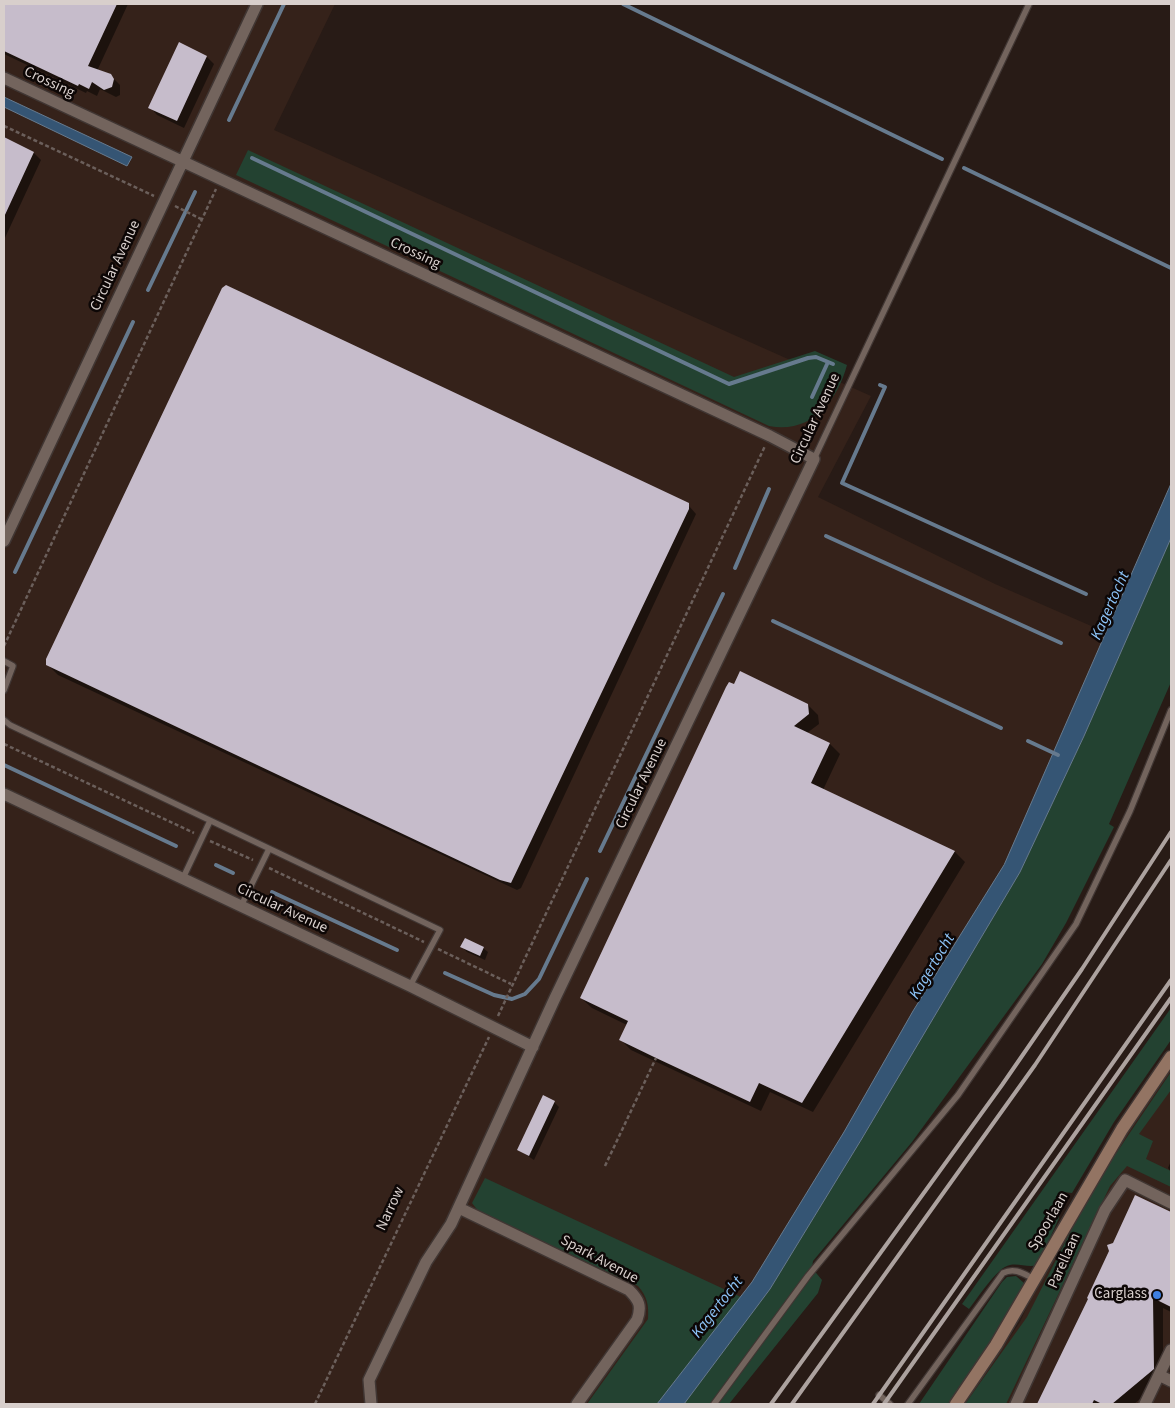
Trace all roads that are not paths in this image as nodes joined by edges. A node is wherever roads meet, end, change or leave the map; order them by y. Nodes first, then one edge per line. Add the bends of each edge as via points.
1 (257, 4) edge
2 (1029, 4) edge
3 (4, 78) edge
4 (182, 162) junction
5 (814, 459) junction
6 (4, 541) edge
7 (4, 661) edge
8 (4, 690) edge
9 (1171, 710) edge
10 (4, 720) edge
11 (4, 794) edge
12 (210, 821) junction
13 (269, 849) junction
14 (183, 878) junction
15 (241, 906) junction
16 (410, 986) junction
17 (533, 1047) junction
18 (1171, 1057) edge
19 (1171, 1203) edge
20 (459, 1208) junction
21 (1034, 1280) junction
22 (1171, 1350) edge
23 (1159, 1375) junction
24 (1171, 1381) edge
25 (879, 1396) dead end
26 (371, 1404) edge
27 (577, 1404) edge
28 (714, 1404) edge
29 (890, 1404) edge
30 (908, 1404) edge
31 (956, 1404) edge
32 (1016, 1404) edge
33 (1145, 1404) edge

1 - 4 street, Circular Avenue
2 - 5 lane, Circular Avenue
3 - 4 street, Crossing
4 - 5 street, Crossing
4 - 6 street, Circular Avenue
5 - 17 street, Circular Avenue
7 - 8 lane via 13,666
9 - 28 lane via 1130,811 1076,924 958,1095 808,1276
10 - 12 lane
11 - 14 street, Circular Avenue
12 - 13 lane
12 - 14 lane
13 - 15 lane
13 - 16 lane via 440,930
14 - 15 street, Circular Avenue
15 - 16 street, Circular Avenue
16 - 17 street, Circular Avenue
17 - 20 street
18 - 21 main road, Spoorlaan via 1122,1129
19 - 32 street, Parellaan via 1125,1180 1105,1210
20 - 26 street via 444,1238 426,1262 369,1380
20 - 27 street, Spark Avenue via 629,1290 638,1299 641,1309 637,1320
21 - 30 lane via 1017,1270 1003,1274
21 - 31 main road, Spoorlaan
22 - 23 street
23 - 24 street
23 - 33 street
25 - 29 lane

